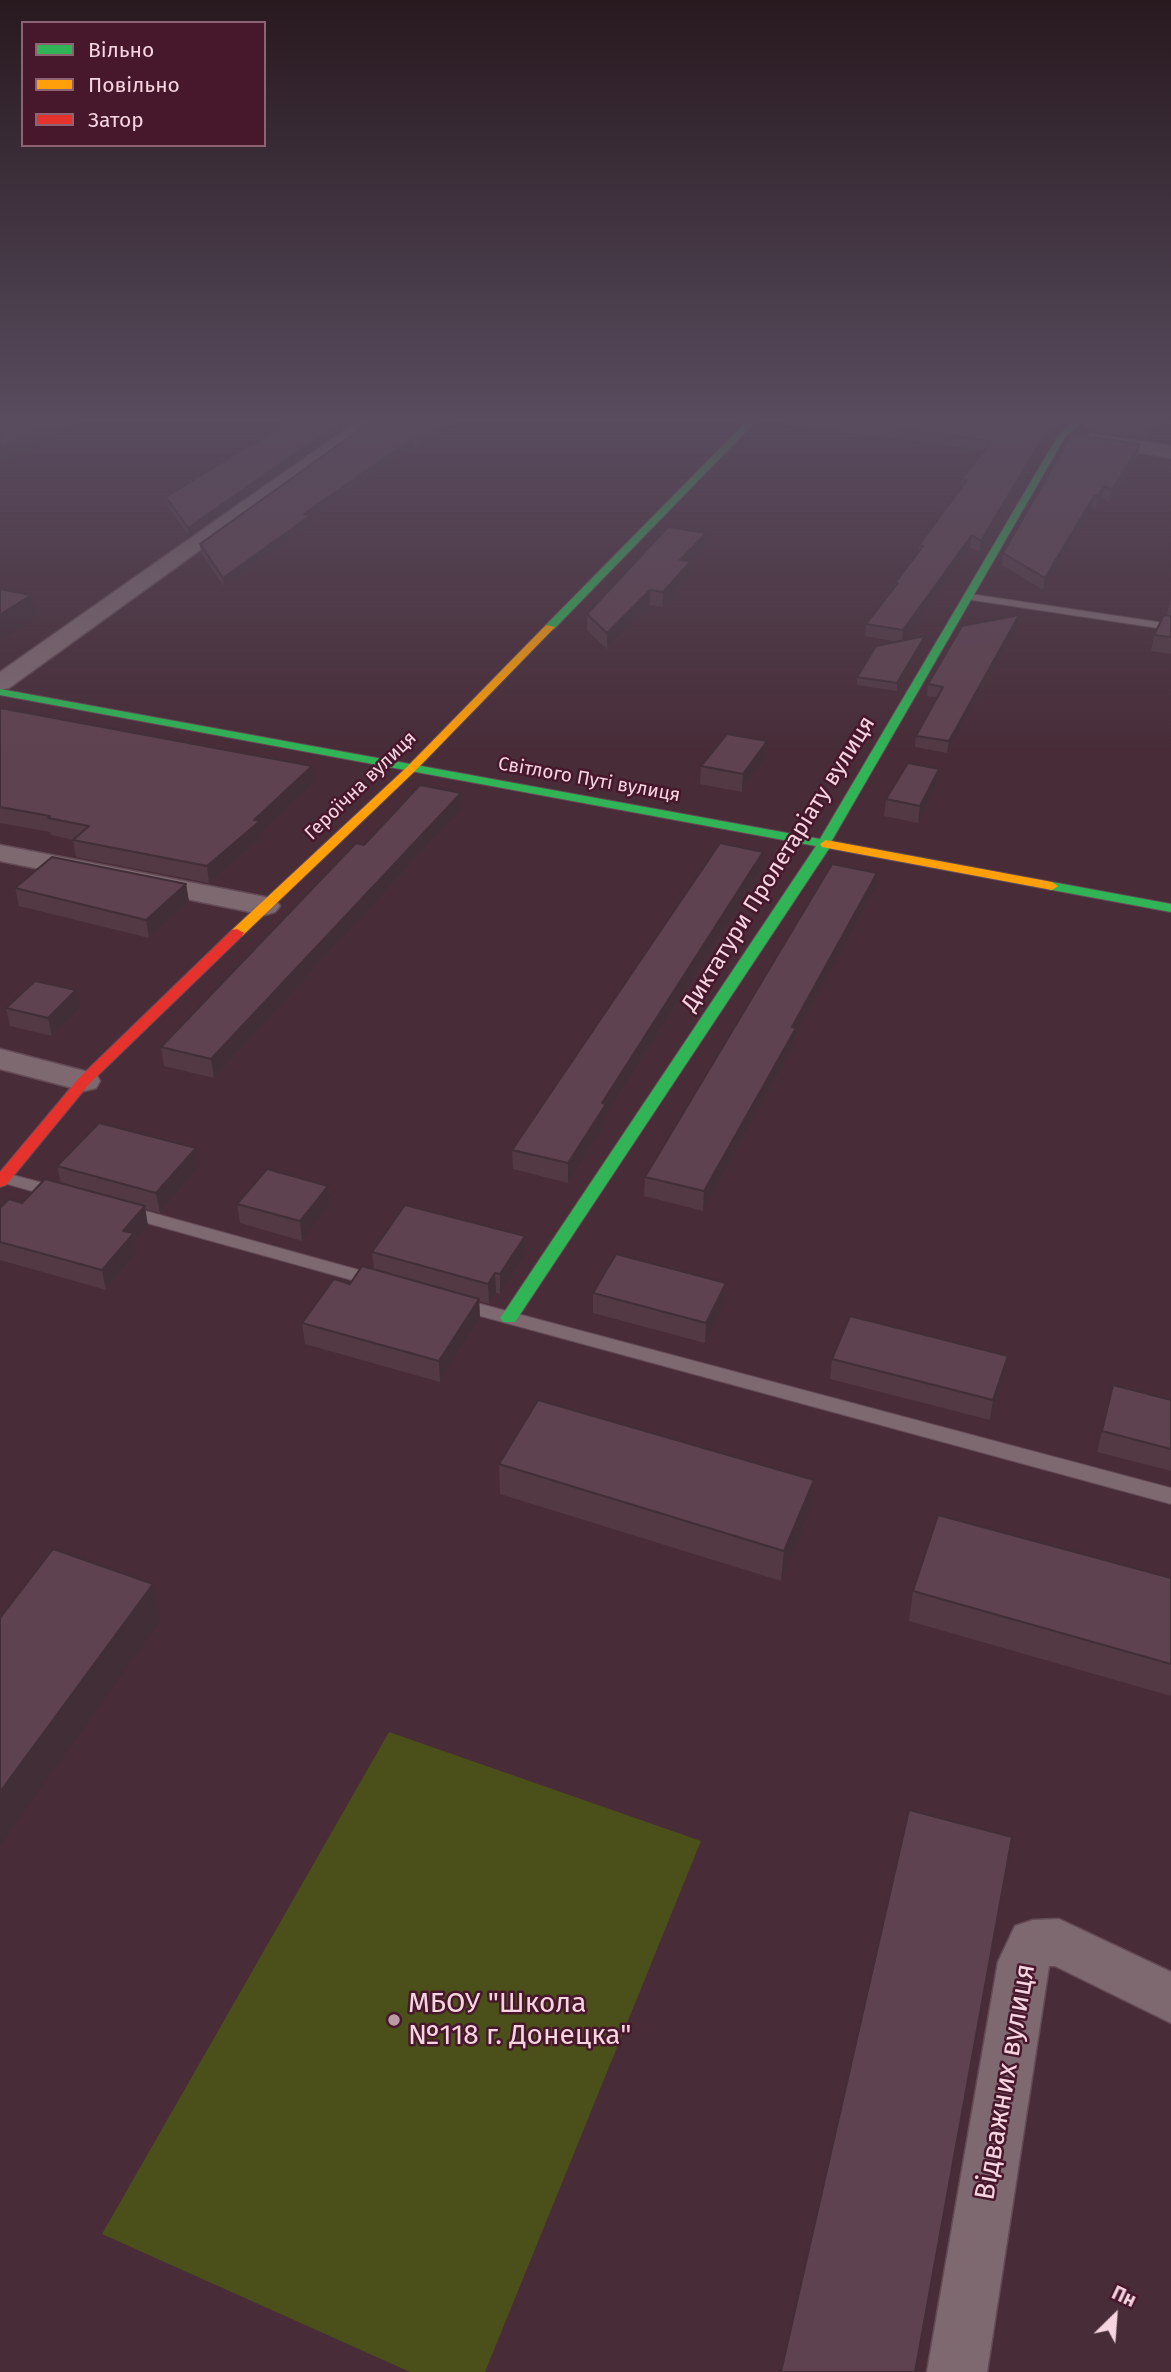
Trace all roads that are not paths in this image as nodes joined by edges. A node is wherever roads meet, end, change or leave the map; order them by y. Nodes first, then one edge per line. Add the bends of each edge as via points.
1 (215, 531) edge
2 (645, 531) edge
3 (1009, 531) edge
4 (970, 597) junction
5 (1171, 627) edge
6 (0, 683) edge
7 (0, 692) edge
8 (411, 769) junction
9 (822, 845) junction
10 (0, 853) edge
11 (265, 906) junction
12 (1171, 908) edge
13 (0, 1059) edge
14 (84, 1081) junction
15 (2, 1180) edge
16 (84, 1200) edge
17 (111, 1208) edge
18 (390, 1285) edge
19 (443, 1300) edge
20 (509, 1318) junction
21 (1171, 1496) edge
22 (1171, 1998) edge
23 (957, 2372) edge

1 - 6 street
2 - 8 street, Героїчна вулиця
3 - 4 street, Диктатури Пролетаріату вулиця
4 - 5 lane
4 - 9 street, Диктатури Пролетаріату вулиця
7 - 8 street, Світлого Путі вулиця
8 - 9 street, Світлого Путі вулиця
8 - 11 street, Героїчна вулиця
9 - 12 street, Світлого Путі вулиця
9 - 20 street, Диктатури Пролетаріату вулиця
10 - 11 street
11 - 14 street, Героїчна вулиця
13 - 14 street
14 - 15 street, Героїчна вулиця
15 - 16 lane
17 - 18 lane
19 - 20 lane
20 - 21 lane
22 - 23 street, Відважних вулиця via 1059,1942 1034,1943 1024,1962

